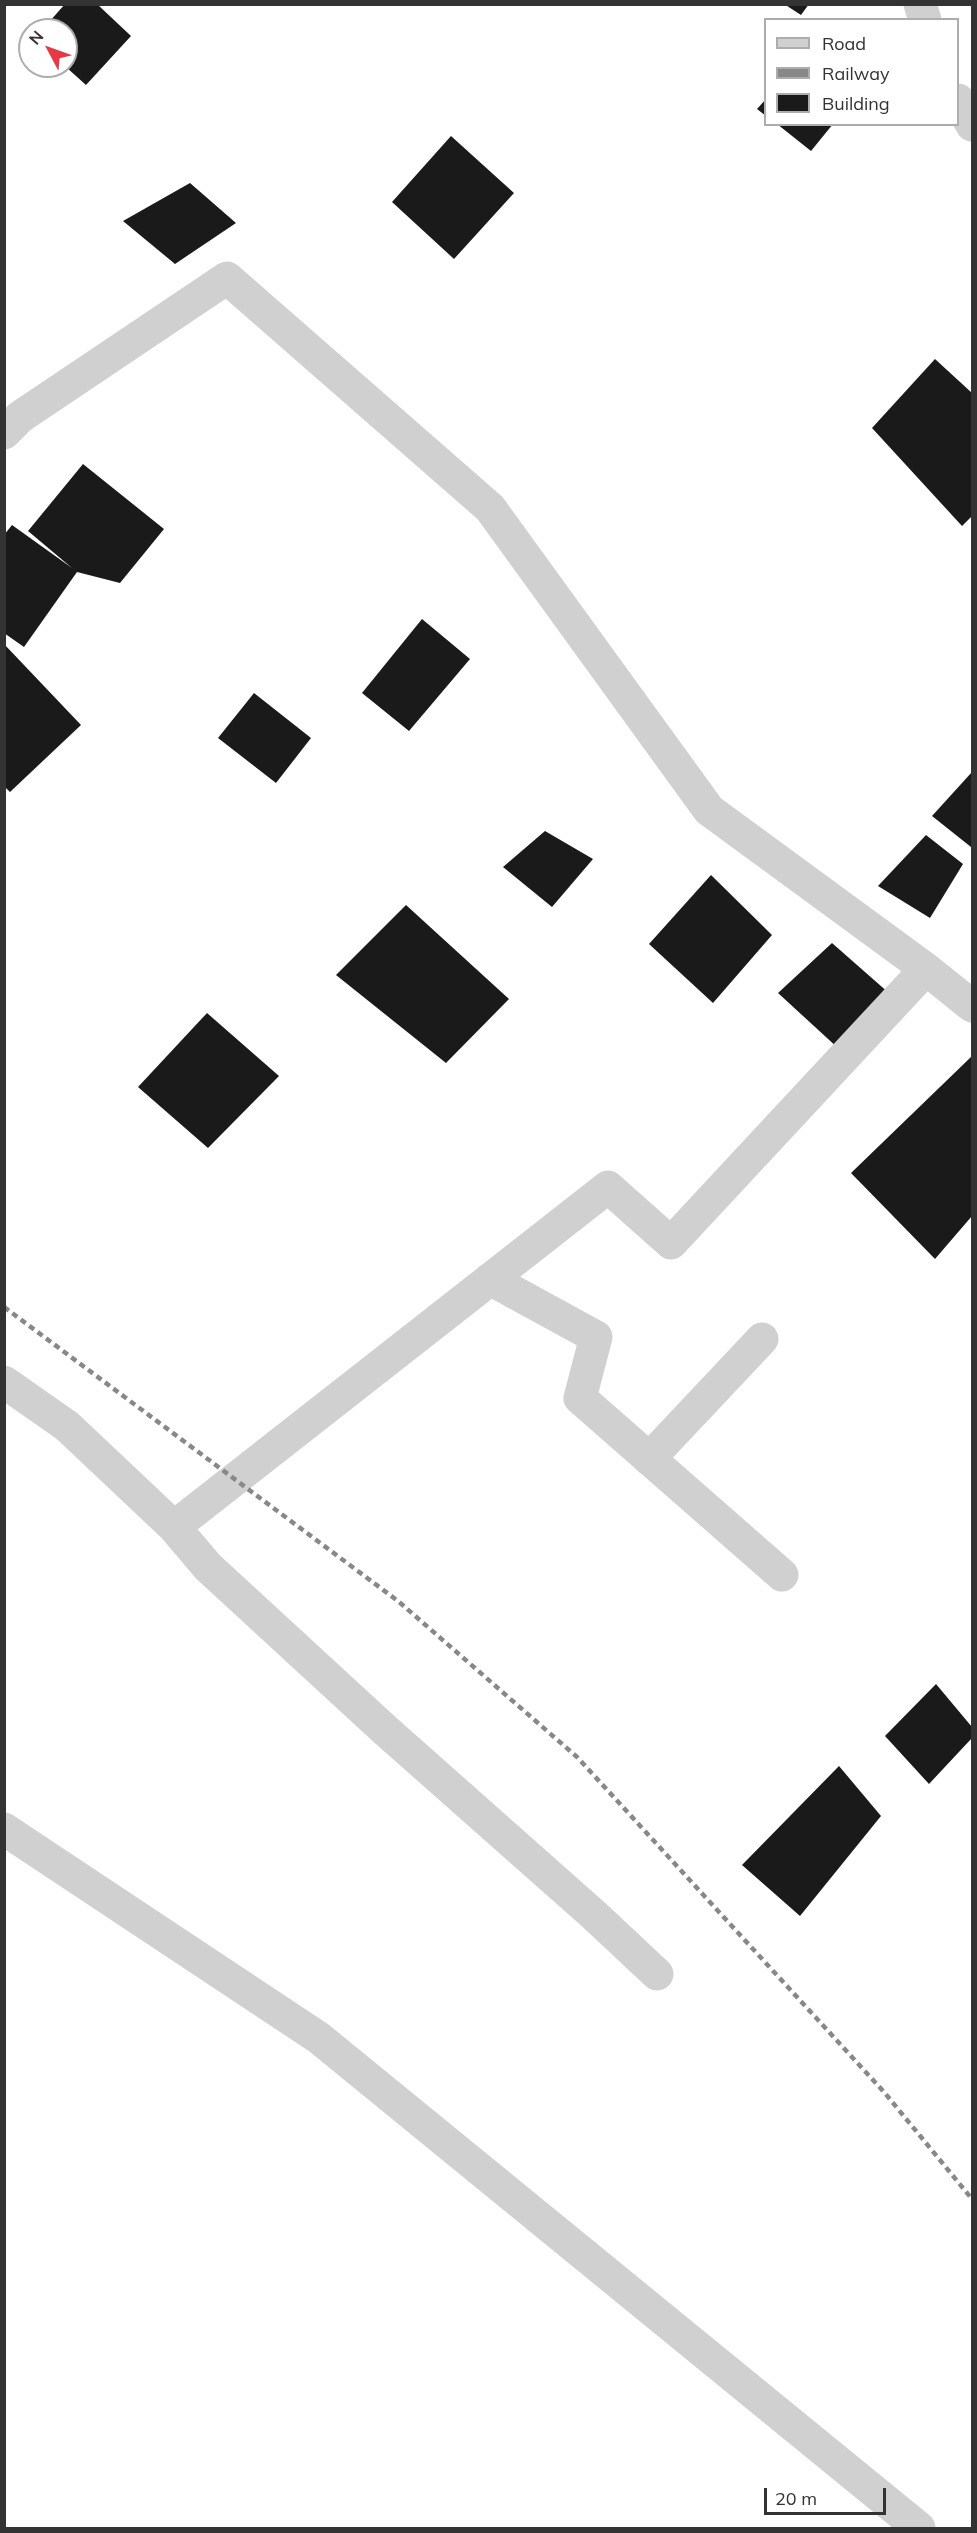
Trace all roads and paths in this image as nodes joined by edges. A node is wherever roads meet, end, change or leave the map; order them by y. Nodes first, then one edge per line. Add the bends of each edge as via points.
1 (959, 103) edge
2 (972, 125) edge
3 (4, 433) edge
4 (926, 969) junction
5 (972, 1006) edge
6 (490, 1279) junction
7 (762, 1339) dead end
8 (4, 1382) edge
9 (649, 1459) junction
10 (174, 1527) junction
11 (782, 1575) dead end
12 (4, 1829) edge
13 (657, 1974) dead end
14 (919, 2529) edge

1 - 2 street
3 - 4 street via 20,417 227,278 490,508 709,810
4 - 5 street
4 - 6 street via 671,1243 608,1187
6 - 9 street via 596,1336 580,1398
6 - 10 street
7 - 9 street
8 - 10 street via 67,1426
9 - 11 street
10 - 13 street via 208,1567
12 - 14 street via 319,2038

